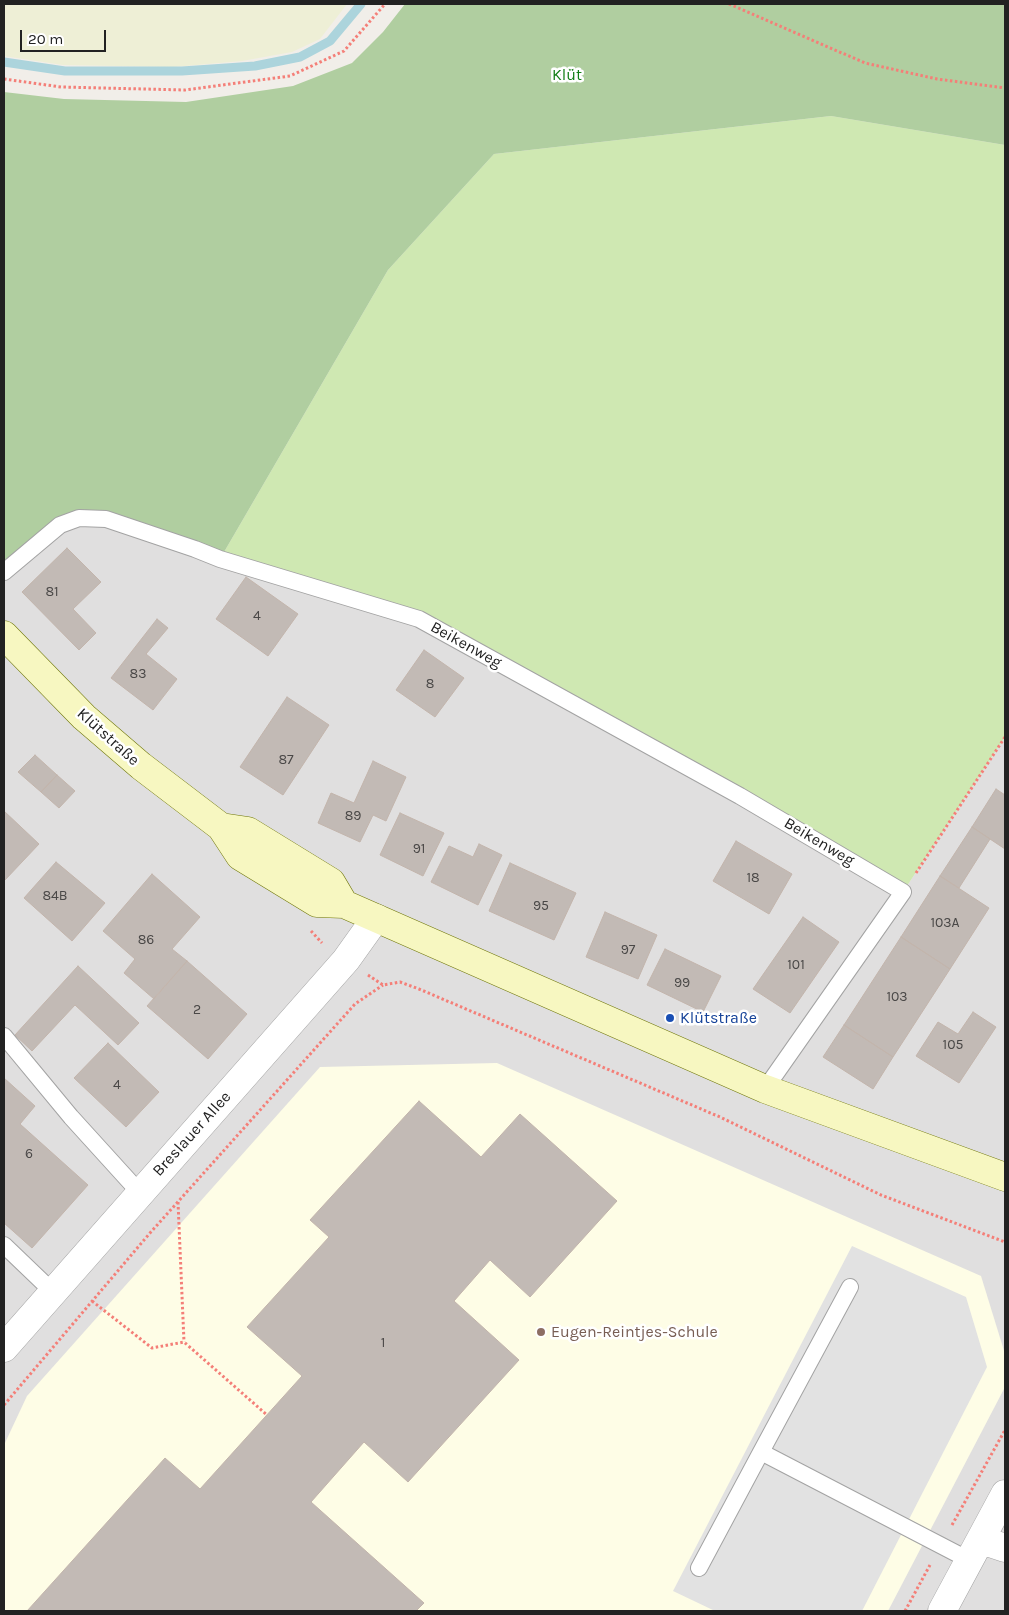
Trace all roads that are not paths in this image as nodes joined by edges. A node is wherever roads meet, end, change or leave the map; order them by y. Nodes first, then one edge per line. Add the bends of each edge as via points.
1 (4, 572) edge
2 (4, 635) edge
3 (376, 918) junction
4 (4, 1036) edge
5 (765, 1089) junction
6 (1003, 1172) edge
7 (140, 1193) junction
8 (4, 1245) edge
9 (850, 1287) dead end
10 (53, 1292) junction
11 (4, 1348) edge
12 (761, 1452) junction
13 (1005, 1494) edge
14 (985, 1549) edge
15 (699, 1568) dead end
16 (942, 1611) edge

1 - 5 lane, Beikenweg via 60,525 79,518 106,519 419,619 740,796 903,892
2 - 3 main road, Klütstraße via 84,716 141,766 221,827 240,856 317,903 344,904
3 - 5 main road, Klütstraße
3 - 7 street, Breslauer Allee via 346,960
4 - 7 lane via 70,1117
5 - 6 main road, Klütstraße
7 - 10 street, Breslauer Allee
8 - 10 lane
9 - 12 lane
10 - 11 street, Breslauer Allee
12 - 14 lane via 941,1544
12 - 15 lane
13 - 14 street
14 - 16 street

